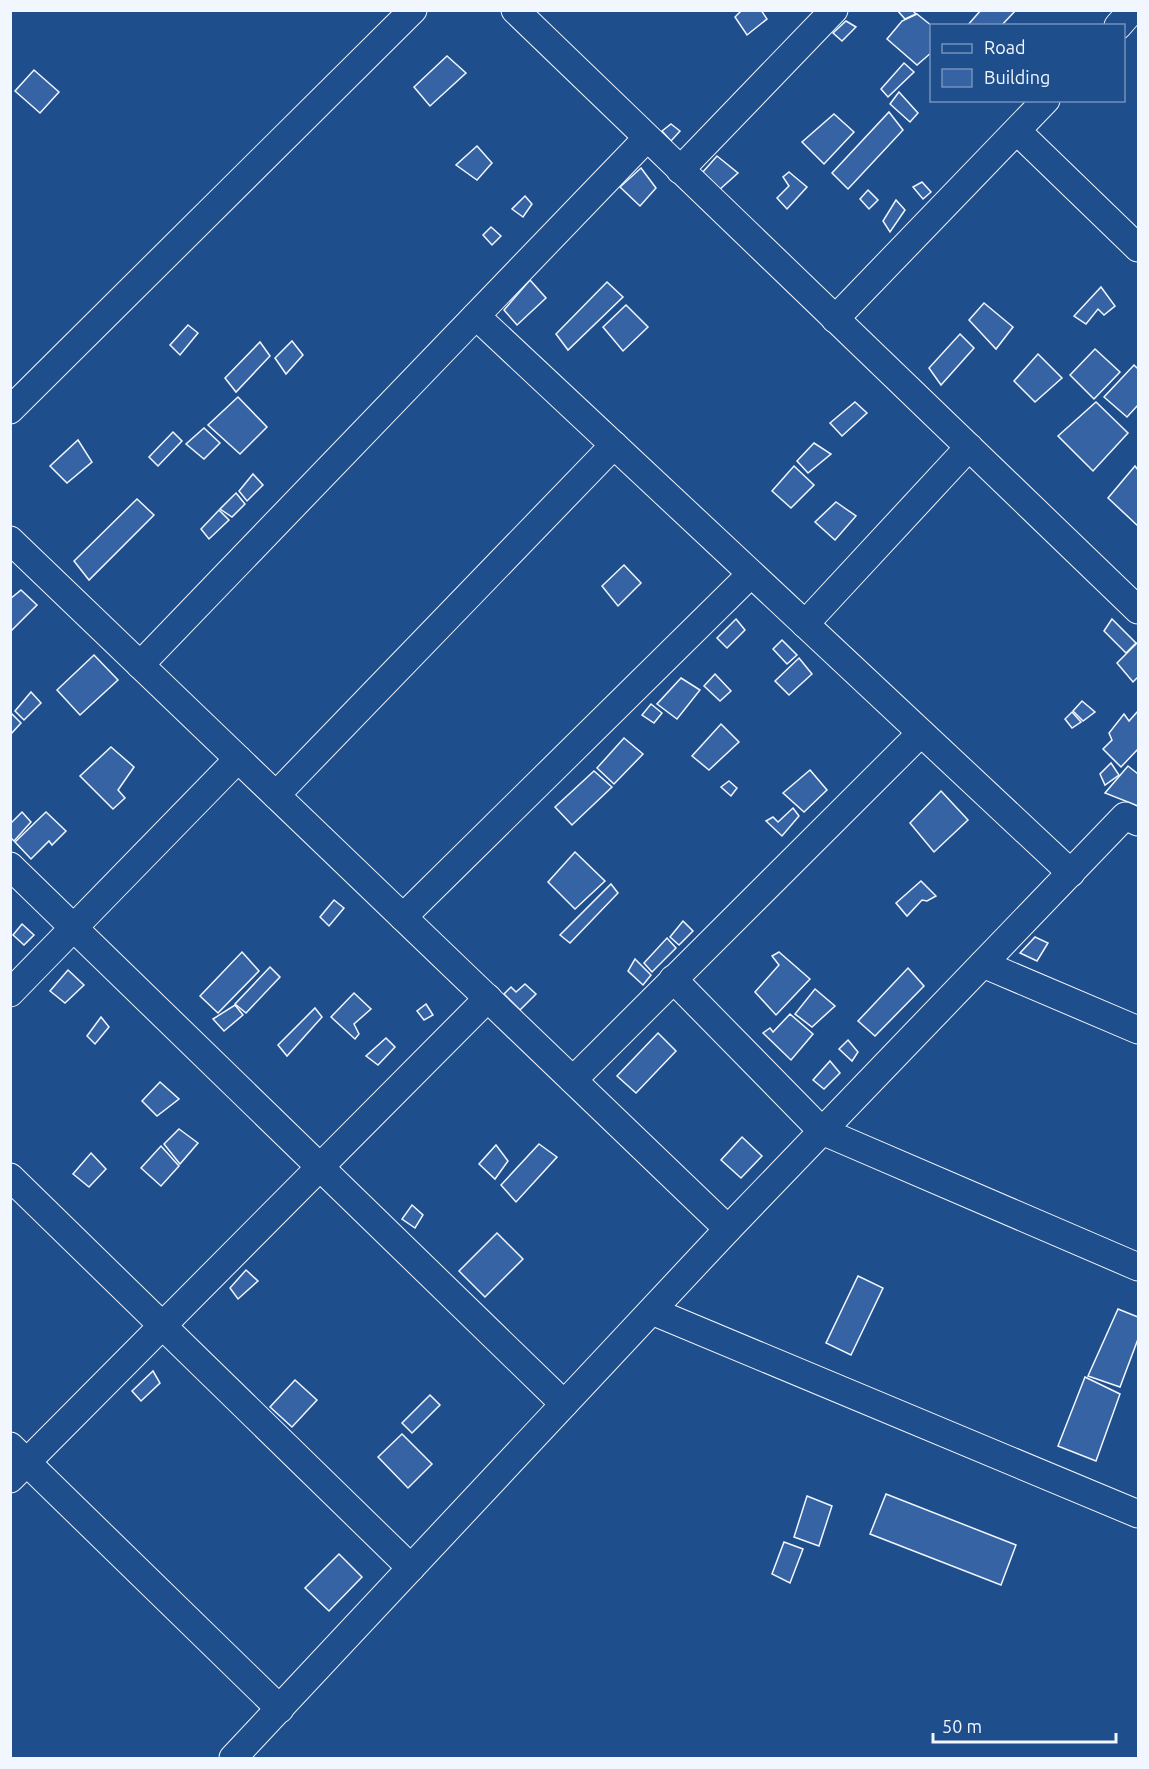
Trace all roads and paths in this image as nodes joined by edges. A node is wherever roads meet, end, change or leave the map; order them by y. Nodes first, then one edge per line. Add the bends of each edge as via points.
1 (413, 10) edge
2 (515, 10) edge
3 (834, 10) edge
4 (1132, 10) edge
5 (1120, 24) edge
6 (1044, 102) edge
7 (1017, 131) junction
8 (647, 138) junction
9 (680, 170) junction
10 (1138, 248) edge
11 (476, 316) junction
12 (836, 319) junction
13 (10, 410) edge
14 (614, 445) junction
15 (969, 447) junction
16 (10, 540) edge
17 (751, 574) junction
18 (1138, 610) edge
19 (805, 624) junction
20 (140, 665) junction
21 (921, 733) junction
22 (238, 759) junction
23 (276, 795) junction
24 (1138, 822) edge
25 (10, 866) edge
26 (1071, 873) junction
27 (403, 917) junction
28 (74, 928) junction
29 (983, 964) junction
30 (673, 980) junction
31 (10, 993) edge
32 (488, 998) junction
33 (1138, 1030) edge
34 (573, 1080) junction
35 (822, 1131) junction
36 (320, 1167) junction
37 (10, 1177) edge
38 (728, 1229) junction
39 (1138, 1267) edge
40 (652, 1311) junction
41 (163, 1325) junction
42 (564, 1404) junction
43 (16, 1462) edge
44 (1138, 1514) edge
45 (411, 1568) junction
46 (280, 1709) junction
47 (233, 1758) edge

1 - 13 street
2 - 8 street
3 - 9 street
4 - 5 street
6 - 7 street
7 - 10 street
7 - 12 street
8 - 9 street
8 - 11 street
9 - 12 street
11 - 14 street
11 - 20 street
12 - 15 street
14 - 17 street
14 - 23 street
15 - 18 street
15 - 19 street
16 - 20 street
17 - 19 street
17 - 27 street
19 - 21 street
20 - 22 street
21 - 26 street
21 - 30 street
22 - 23 street
22 - 28 street
23 - 27 street
24 - 26 street via 1125,816
25 - 28 street
26 - 29 street
27 - 32 street
28 - 31 street
28 - 36 street
29 - 33 street
29 - 35 street
30 - 34 street
30 - 35 street
32 - 34 street
32 - 36 street
34 - 38 street
35 - 38 street
35 - 39 street
36 - 41 street
36 - 42 street
37 - 41 street
38 - 40 street
40 - 42 street
40 - 44 street
41 - 43 street
41 - 45 street
42 - 45 street
43 - 46 street
45 - 46 street
46 - 47 street

